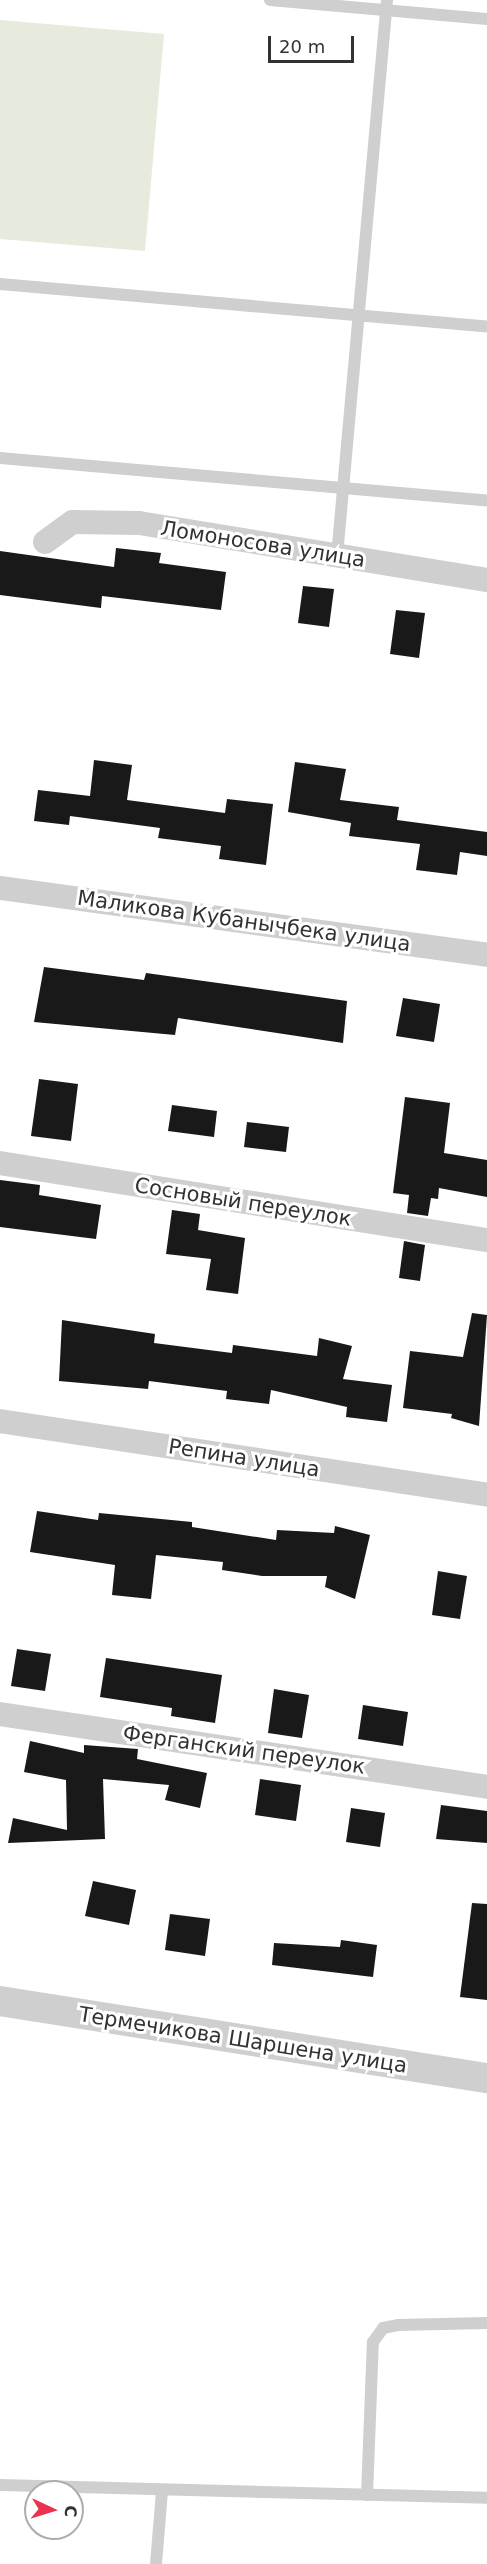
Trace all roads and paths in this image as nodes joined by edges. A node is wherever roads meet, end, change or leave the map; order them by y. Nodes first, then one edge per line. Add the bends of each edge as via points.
1 (270, 0) edge
2 (386, 5) edge
3 (487, 19) edge
4 (0, 284) edge
5 (359, 316) junction
6 (487, 327) edge
7 (0, 458) edge
8 (344, 488) junction
9 (487, 501) edge
10 (45, 542) dead end
11 (337, 556) junction
12 (487, 580) edge
13 (0, 888) edge
14 (487, 955) edge
15 (0, 1164) edge
16 (487, 1240) edge
17 (0, 1421) edge
18 (487, 1495) edge
19 (0, 1714) edge
20 (487, 1787) edge
21 (1, 2006) edge
22 (487, 2078) edge
23 (487, 2323) edge
24 (0, 2485) edge
25 (162, 2491) junction
26 (367, 2495) junction
27 (487, 2498) edge
28 (156, 2564) edge

1 - 2 lane
2 - 3 lane
2 - 5 lane
4 - 5 lane
5 - 6 lane
5 - 8 lane
7 - 8 lane
8 - 9 lane
8 - 11 lane
10 - 11 street, Ломоносова улица via 73,522 139,523
11 - 12 street, Ломоносова улица
13 - 14 street, Маликова Кубанычбека улица
15 - 16 street, Сосновый переулок
17 - 18 street, Репина улица
19 - 20 street, Ферганский переулок
21 - 22 street, Термечикова Шаршена улица
23 - 26 lane via 383,2328 374,2342
24 - 25 lane
25 - 26 lane
25 - 28 lane
26 - 27 lane

